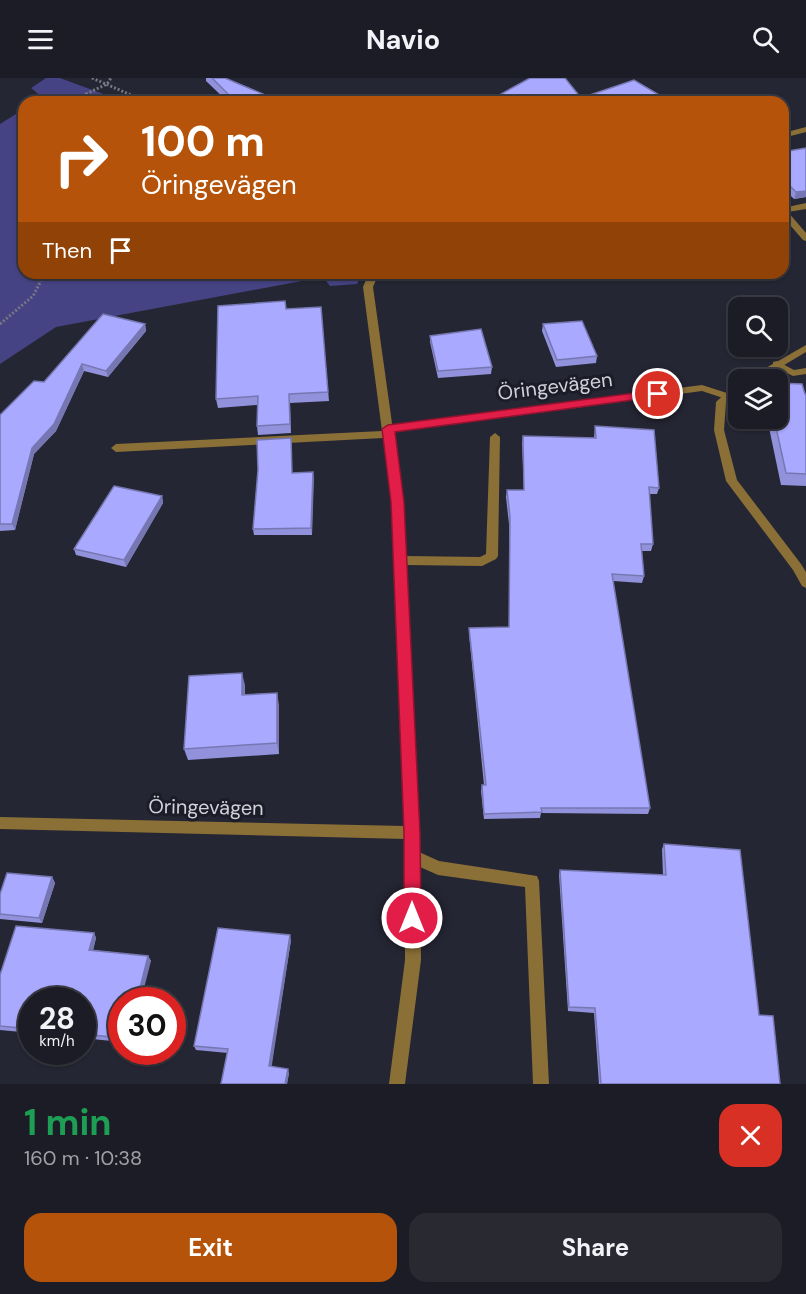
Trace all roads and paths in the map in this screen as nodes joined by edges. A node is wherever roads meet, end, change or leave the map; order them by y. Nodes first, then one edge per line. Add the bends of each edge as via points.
1 (92, 78) edge
2 (111, 78) edge
3 (107, 84) junction
4 (86, 96) edge
5 (134, 96) edge
6 (806, 129) edge
7 (789, 133) edge
8 (806, 206) edge
9 (789, 210) edge
10 (789, 219) edge
11 (806, 238) edge
12 (42, 279) edge
13 (371, 279) edge
14 (0, 324) edge
15 (806, 348) edge
16 (777, 364) junction
17 (769, 369) edge
18 (806, 371) edge
19 (726, 396) joint
20 (388, 431) junction
21 (495, 437) dead end
22 (116, 448) dead end
23 (400, 560) junction
24 (806, 583) edge
25 (0, 823) edge
26 (412, 833) junction
27 (412, 856) junction
28 (397, 1084) edge
29 (541, 1084) edge

1 - 3 path
2 - 3 path
3 - 4 path
3 - 5 path
6 - 7 street
8 - 9 street
10 - 11 street
12 - 14 path via 33,296
13 - 20 street via 368,287
15 - 16 street
16 - 17 street
16 - 18 street via 793,373
19 - 20 street, Öringevägen via 702,388
19 - 24 street via 721,402 719,430 732,481
20 - 22 street, Öringevägen
20 - 23 street
21 - 23 street via 492,556 482,562
23 - 26 street
25 - 26 street, Öringevägen
26 - 27 street
27 - 28 street via 413,960
27 - 29 street via 438,868 532,881

